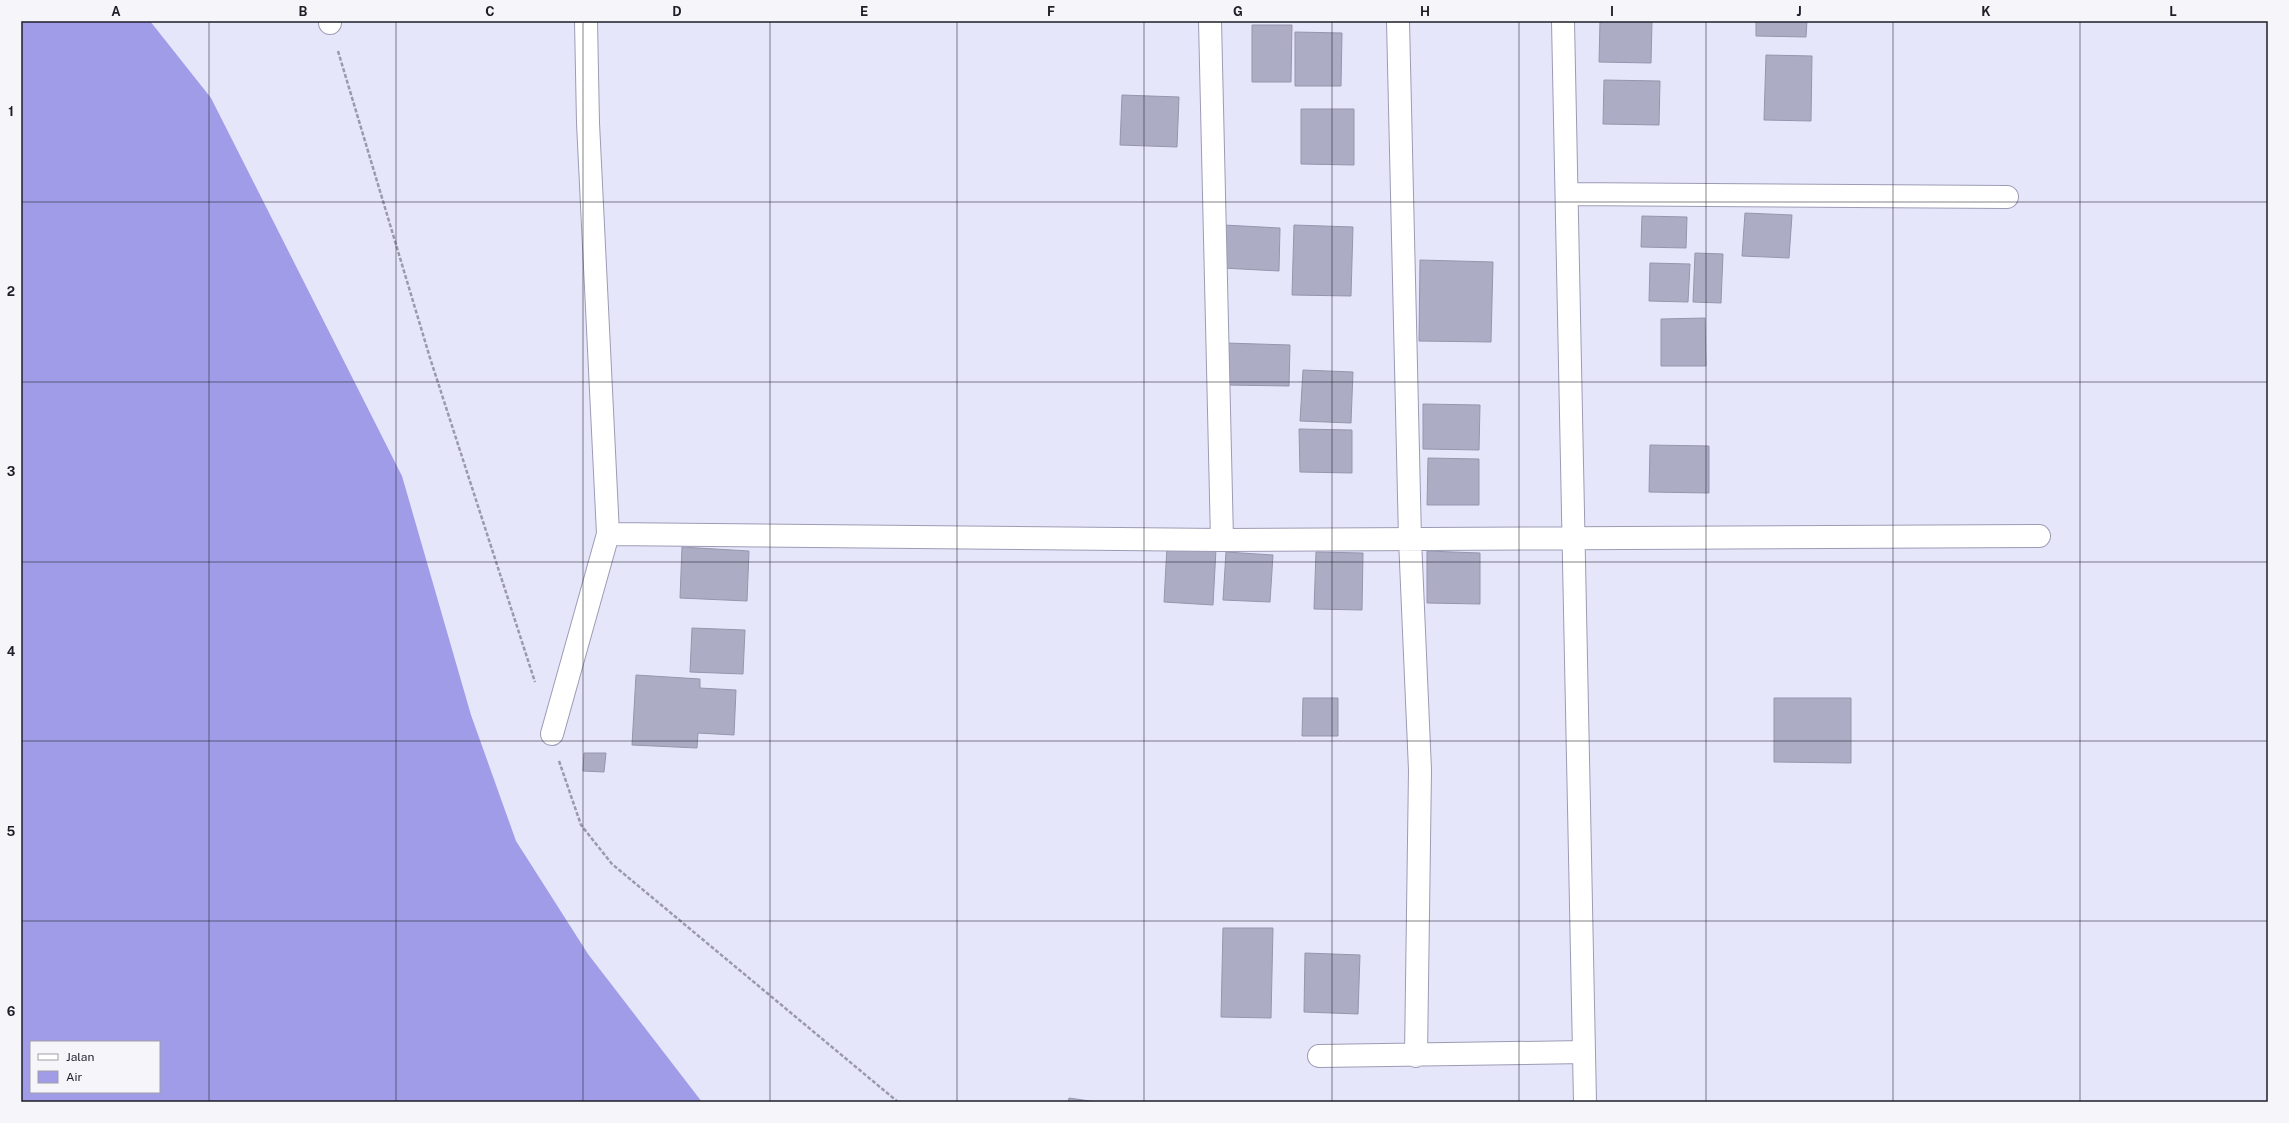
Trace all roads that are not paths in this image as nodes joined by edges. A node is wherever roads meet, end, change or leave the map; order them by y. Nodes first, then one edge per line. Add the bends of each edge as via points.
1 (586, 21) edge
2 (1210, 21) edge
3 (1398, 21) edge
4 (1563, 21) edge
5 (1567, 194) junction
6 (2007, 197) dead end
7 (608, 534) junction
8 (2040, 536) dead end
9 (1410, 539) junction
10 (1575, 539) junction
11 (1222, 540) junction
12 (552, 734) road end
13 (1584, 1052) junction
14 (1319, 1056) dead end
15 (1416, 1056) junction
16 (1585, 1102) edge

1 - 7 street via 588,123
2 - 11 street
3 - 9 street
4 - 5 street
5 - 6 street
5 - 10 street
7 - 11 street
7 - 12 street
8 - 10 street
9 - 10 street
9 - 11 street
9 - 15 street via 1420,770
10 - 13 street
13 - 15 street
13 - 16 street
14 - 15 street

